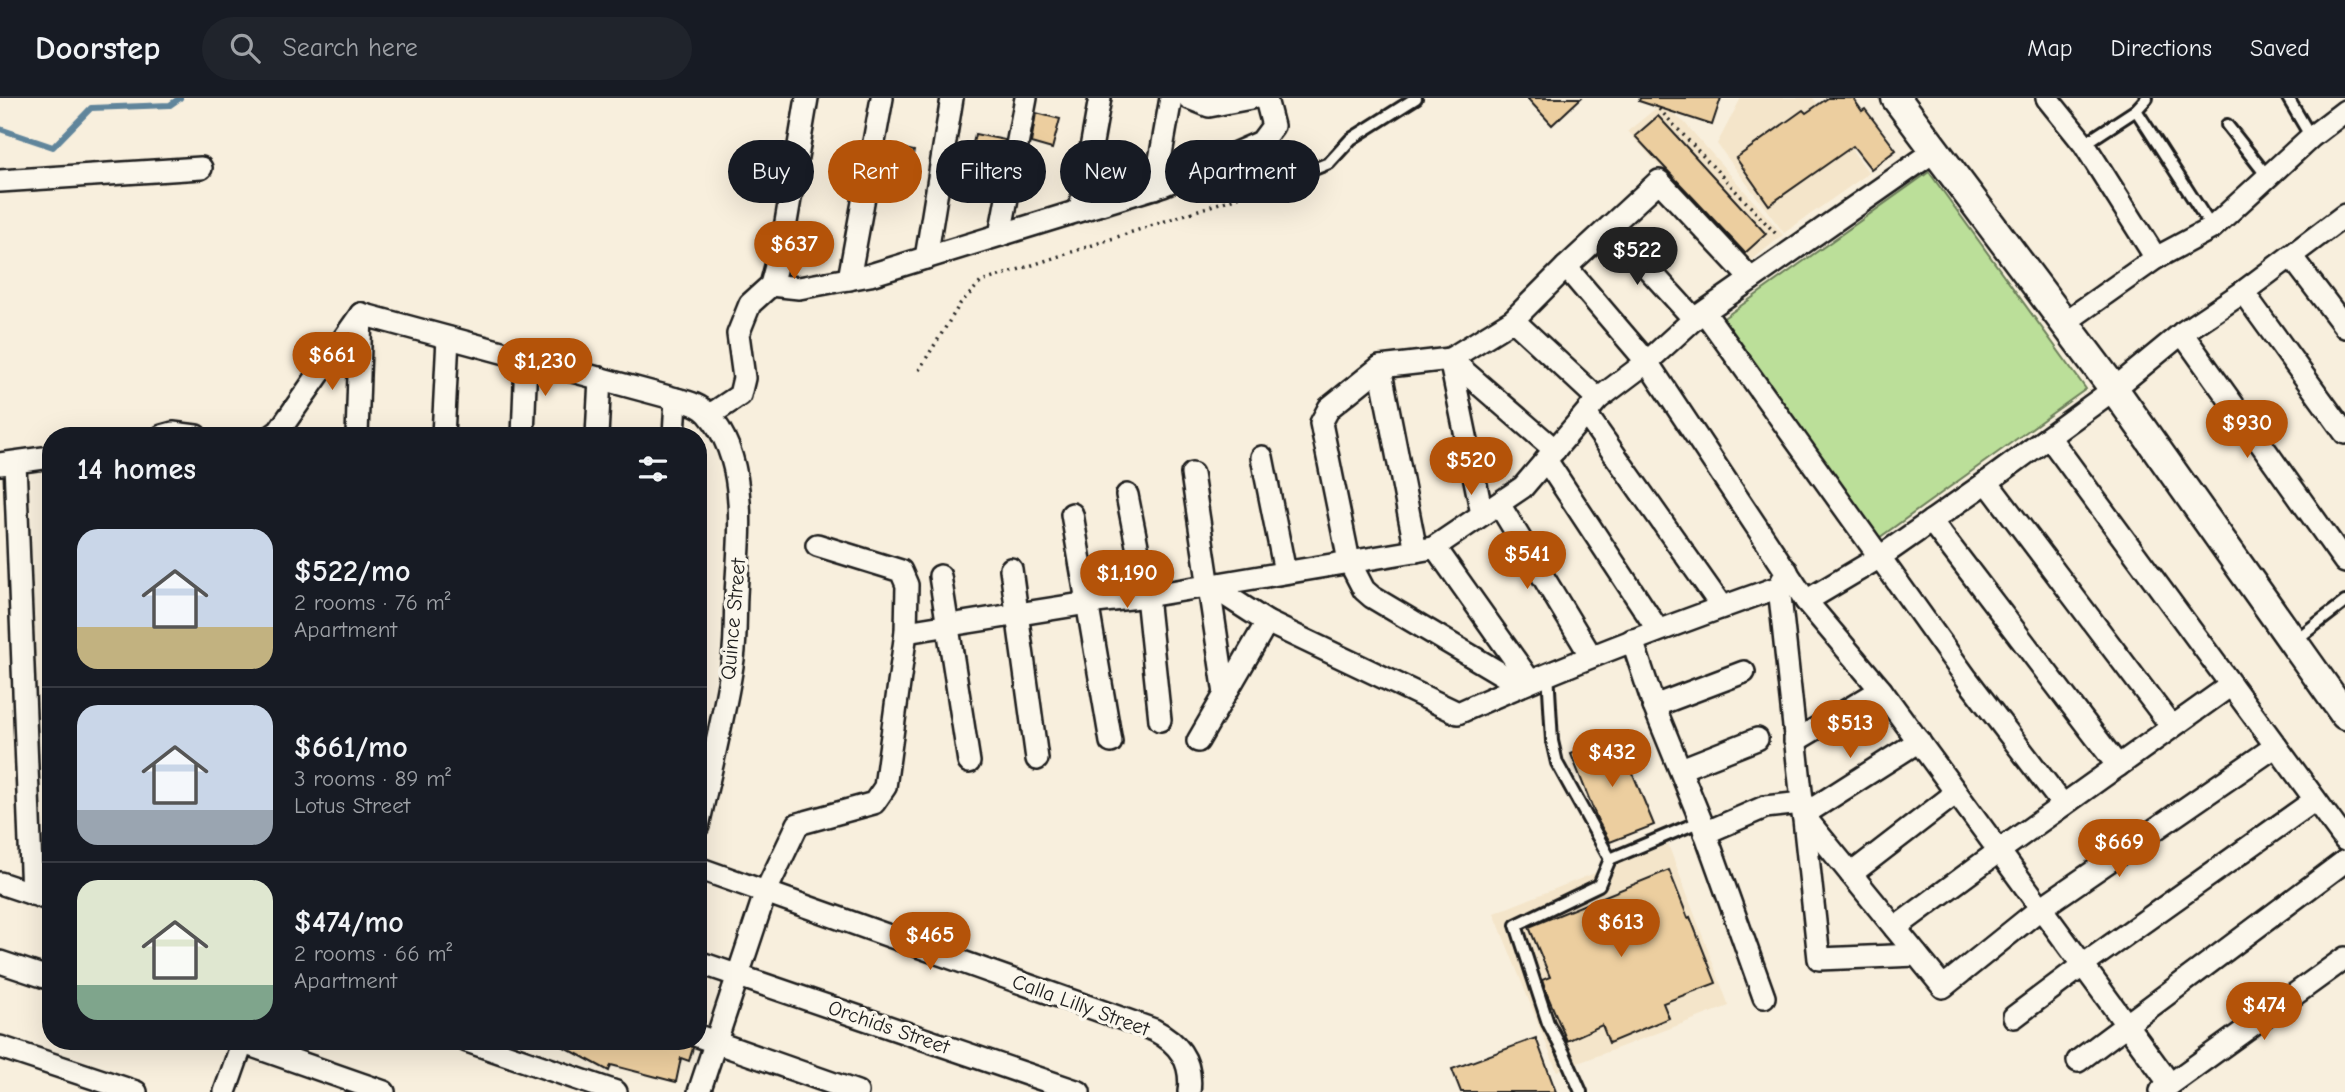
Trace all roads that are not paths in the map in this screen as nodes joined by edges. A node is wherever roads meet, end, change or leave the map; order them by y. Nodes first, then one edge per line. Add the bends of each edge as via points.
1 (807, 98) edge
2 (881, 98) edge
3 (952, 98) edge
4 (1026, 98) edge
5 (1100, 98) edge
6 (1171, 98) edge
7 (1189, 98) edge
8 (1251, 98) edge
9 (1266, 98) edge
10 (1416, 98) edge
11 (1896, 98) edge
12 (2047, 98) edge
13 (2147, 98) edge
14 (2288, 98) edge
15 (2136, 110) junction
16 (1915, 111) edge
17 (2345, 111) edge
18 (2227, 125) dead end
19 (2311, 137) junction
20 (2084, 144) junction
21 (1936, 150) junction
22 (1320, 167) edge
23 (201, 168) dead end
24 (2267, 176) junction
25 (0, 181) edge
26 (1155, 188) junction
27 (1080, 210) junction
28 (2345, 215) edge
29 (1610, 227) junction
30 (2212, 228) junction
31 (1000, 234) junction
32 (2291, 256) junction
33 (926, 258) junction
34 (2156, 258) junction
35 (1566, 267) junction
36 (849, 279) junction
37 (1751, 279) junction
38 (771, 285) junction
39 (2243, 292) junction
40 (361, 314) junction
41 (1699, 316) junction
42 (1513, 320) junction
43 (2064, 323) junction
44 (2345, 327) edge
45 (2182, 334) junction
46 (447, 338) junction
47 (526, 359) junction
48 (1450, 359) junction
49 (1647, 362) junction
50 (1380, 367) junction
51 (600, 378) junction
52 (2114, 389) junction
53 (676, 398) junction
54 (1592, 407) junction
55 (710, 415) junction
56 (282, 427) edge
57 (357, 427) edge
58 (443, 427) edge
59 (523, 427) edge
60 (597, 427) edge
61 (674, 427) edge
62 (2345, 433) edge
63 (2049, 437) junction
64 (1550, 455) junction
65 (1262, 457) dead end
66 (42, 458) edge
67 (7, 463) edge
68 (1192, 474) dead end
69 (1987, 482) junction
70 (1127, 495) dead end
71 (1490, 509) junction
72 (1072, 514) dead end
73 (1931, 522) junction
74 (817, 545) dead end
75 (1426, 549) junction
76 (1880, 557) junction
77 (1349, 561) junction
78 (2345, 562) edge
79 (1011, 569) dead end
80 (1285, 572) junction
81 (940, 576) dead end
82 (1783, 579) junction
83 (1210, 585) junction
84 (1147, 596) junction
85 (1806, 601) junction
86 (2345, 602) edge
87 (1088, 603) junction
88 (1723, 607) junction
89 (1016, 614) junction
90 (1267, 622) junction
91 (948, 625) junction
92 (1658, 630) junction
93 (905, 632) junction
94 (1632, 640) junction
95 (2293, 642) junction
96 (1591, 656) junction
97 (1744, 672) dead end
98 (1532, 679) junction
99 (2231, 685) junction
100 (1881, 690) junction
101 (1225, 694) junction
102 (1654, 706) junction
103 (2345, 715) edge
104 (1160, 720) dead end
105 (2172, 727) junction
106 (1756, 739) dead end
107 (1198, 741) dead end
108 (1796, 741) junction
109 (1919, 741) junction
110 (1111, 742) dead end
111 (2276, 746) junction
112 (1037, 759) dead end
113 (969, 762) dead end
114 (2118, 766) junction
115 (1681, 769) junction
116 (707, 783) edge
117 (1956, 793) junction
118 (2315, 800) junction
119 (2063, 805) junction
120 (1803, 809) junction
121 (1703, 827) junction
122 (2345, 841) edge
123 (1999, 850) junction
124 (1611, 859) junction
125 (2345, 861) edge
126 (707, 871) edge
127 (1851, 874) junction
128 (0, 883) edge
129 (766, 891) junction
130 (41, 897) edge
131 (2041, 908) junction
132 (1895, 928) junction
133 (1917, 955) junction
134 (2345, 958) edge
135 (0, 962) edge
136 (707, 965) edge
137 (2083, 965) junction
138 (42, 976) edge
139 (737, 976) junction
140 (1764, 997) dead end
141 (2014, 1017) dead end
142 (2127, 1025) junction
143 (707, 1039) edge
144 (0, 1047) edge
145 (238, 1050) edge
146 (264, 1050) edge
147 (493, 1050) edge
148 (705, 1050) edge
149 (2078, 1061) dead end
150 (2165, 1088) edge
151 (136, 1092) edge
152 (225, 1092) edge
153 (384, 1092) edge
154 (616, 1092) edge
155 (699, 1092) edge
156 (857, 1092) edge
157 (1079, 1092) edge
158 (1189, 1092) edge
159 (1581, 1092) edge

1 - 38 street
2 - 36 street
3 - 33 street
4 - 31 street
5 - 27 street
6 - 26 street
7 - 8 street via 1209,106
9 - 26 street via 1273,126 1261,142
10 - 22 lane via 1351,139
11 - 16 street
12 - 20 street
13 - 15 lane
14 - 19 lane
15 - 20 lane
15 - 30 lane
16 - 21 street
17 - 19 street
18 - 24 lane
19 - 24 street
20 - 34 street
21 - 37 street
21 - 43 street
23 - 25 street
24 - 30 street
26 - 27 street
27 - 31 street
28 - 32 street
29 - 35 street
29 - 37 street via 1659,181
29 - 41 street
30 - 34 street
31 - 33 street
32 - 39 street
32 - 44 street
33 - 36 street
34 - 43 street
35 - 42 street
35 - 49 street
36 - 38 street via 799,288
37 - 41 street
38 - 55 street via 750,304 738,334 744,378 740,395
39 - 45 street
39 - 62 street
40 - 46 street
40 - 56 street
40 - 57 street
41 - 49 street
41 - 76 street
42 - 48 street
42 - 54 street
43 - 52 street
45 - 52 street
45 - 78 street
46 - 47 street
46 - 58 street
47 - 51 street
47 - 59 street
48 - 50 street
48 - 64 street
48 - 71 street
49 - 54 street
49 - 82 street
50 - 75 street
50 - 77 street via 1329,408 1321,423
51 - 53 street
51 - 60 street
52 - 63 street
52 - 95 street
53 - 55 street
53 - 61 street
54 - 64 street
54 - 88 street
55 - 116 street, Quince Street via 734,466 739,539 733,658
63 - 69 street
63 - 99 street
64 - 71 street via 1523,487
64 - 92 street
65 - 80 street
66 - 67 street
67 - 130 street
68 - 83 street
69 - 73 street
69 - 105 street
70 - 84 street
71 - 75 street
71 - 96 street
72 - 87 street
73 - 76 street
73 - 114 street
74 - 93 street via 901,571 907,584
75 - 77 street
75 - 98 street
76 - 85 street
76 - 119 street
77 - 80 street
77 - 98 street via 1372,597
79 - 89 street
80 - 83 street
81 - 91 street
82 - 85 street
82 - 88 street
82 - 108 street
83 - 84 street
83 - 90 street
83 - 101 street
84 - 87 street
84 - 104 street
85 - 100 street
86 - 95 lane
87 - 89 street
87 - 110 street
88 - 92 street
89 - 91 street
89 - 112 street
90 - 98 street via 1458,713
90 - 101 street
91 - 93 street
91 - 113 street
92 - 94 street
93 - 129 street via 885,787 874,803 800,822
94 - 96 street
94 - 102 street
95 - 103 street
96 - 98 street
97 - 102 street
98 - 124 lane via 1557,763
99 - 105 street
99 - 111 street
100 - 108 street
100 - 109 street
101 - 107 street
102 - 115 street
105 - 114 street
106 - 115 street
108 - 120 street
109 - 117 street
109 - 120 street
111 - 118 street
111 - 131 street
114 - 119 street
115 - 121 street
117 - 123 street
117 - 127 street
118 - 122 street
118 - 137 street
119 - 123 street
120 - 121 street via 1765,807
120 - 127 street
120 - 133 street via 1819,959
121 - 124 lane
121 - 140 street
123 - 131 street
123 - 132 street
124 - 159 lane via 1599,885 1516,925 1548,1023
125 - 142 street
126 - 129 street, Calla Lilly Street
127 - 132 street
128 - 130 street
129 - 139 street
129 - 158 street, Calla Lilly Street via 1154,1030 1180,1051 1187,1065
131 - 133 street via 1943,987
131 - 137 street
132 - 133 street
134 - 150 street
135 - 138 street
136 - 139 street, Orchids Street
137 - 141 street
137 - 142 street
139 - 143 street
139 - 157 street, Orchids Street
142 - 149 street
142 - 150 street
143 - 156 street
144 - 151 street
145 - 152 street
146 - 153 street
147 - 154 street
148 - 155 street

